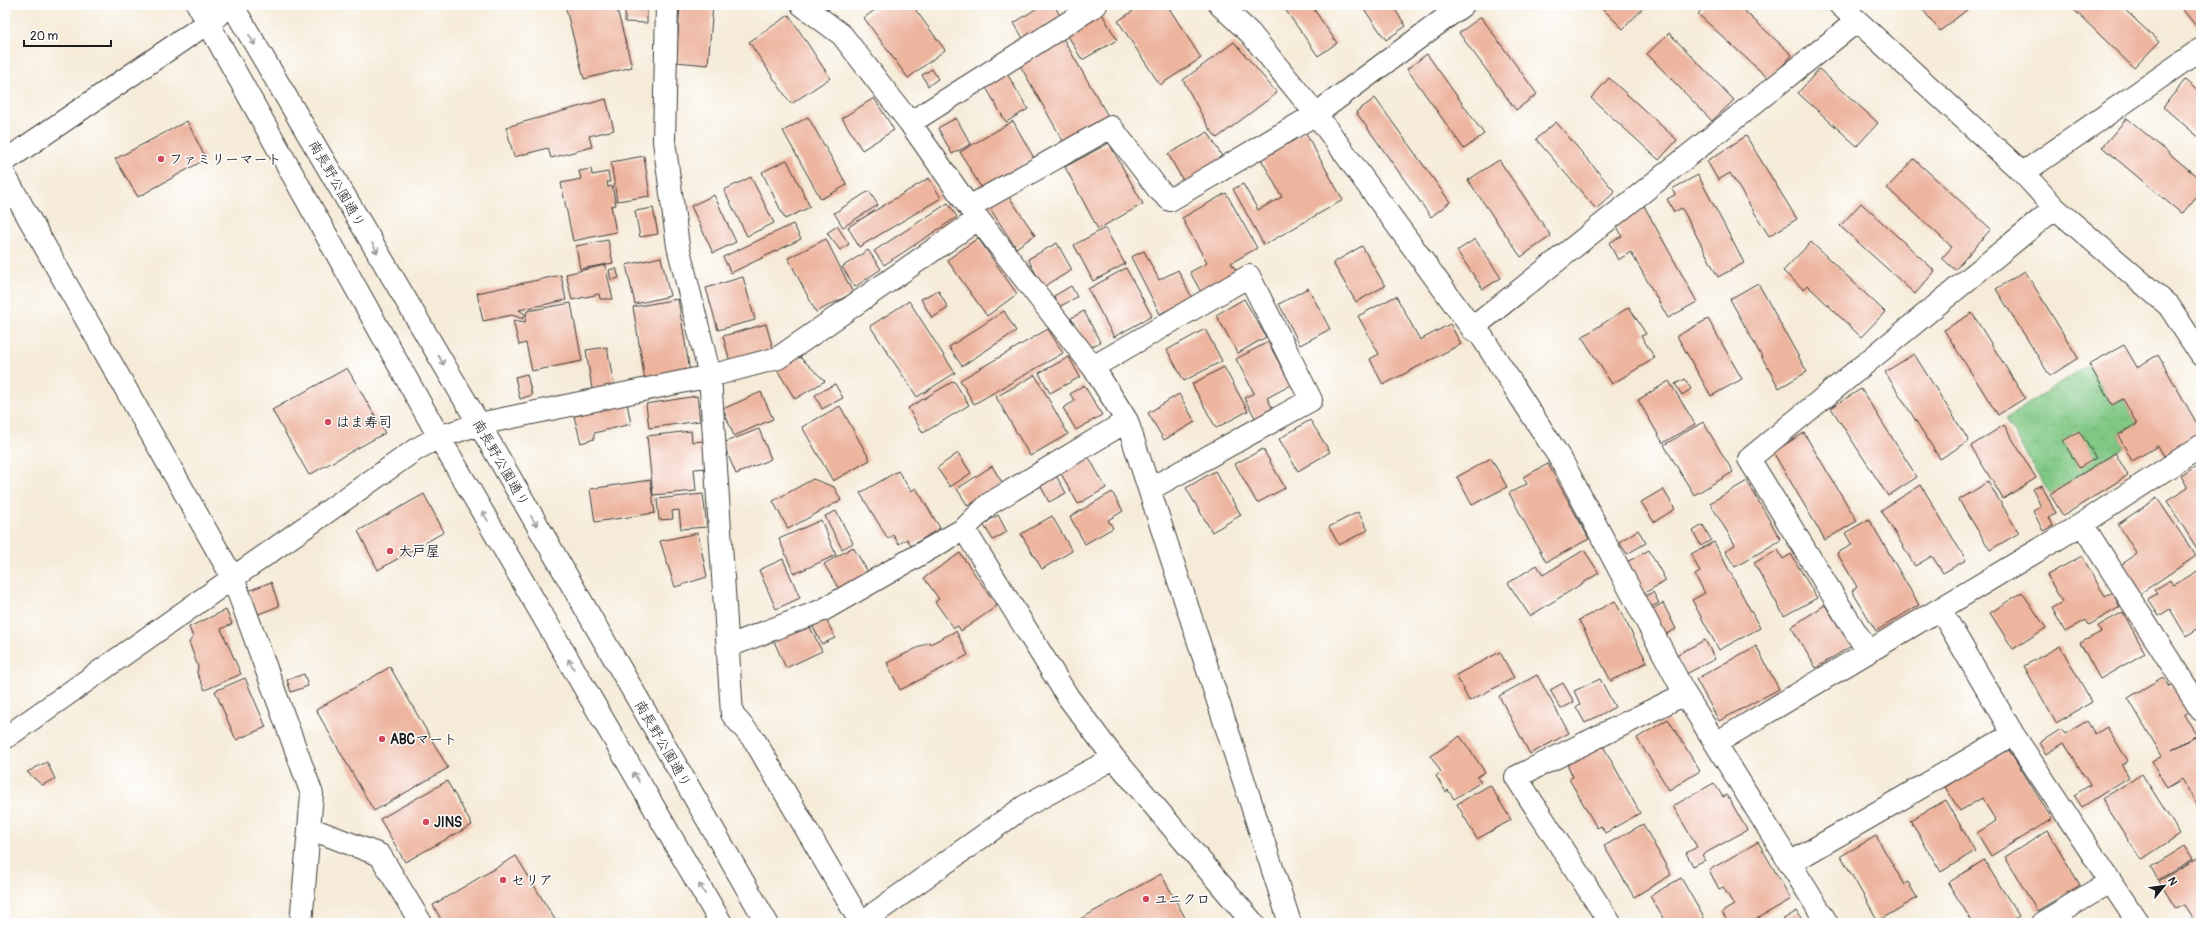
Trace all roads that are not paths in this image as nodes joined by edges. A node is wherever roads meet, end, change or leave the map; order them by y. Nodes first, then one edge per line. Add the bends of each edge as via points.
1 (233, 5) edge
2 (667, 5) edge
3 (802, 5) edge
4 (1096, 5) edge
5 (1220, 5) edge
6 (1463, 5) edge
7 (1840, 5) edge
8 (203, 14) edge
9 (1857, 21) junction
10 (2201, 49) edge
11 (1316, 114) junction
12 (910, 123) junction
13 (5, 161) edge
14 (2024, 173) junction
15 (5, 176) edge
16 (2056, 208) junction
17 (974, 213) junction
18 (1475, 326) junction
19 (2201, 355) edge
20 (1093, 367) junction
21 (710, 376) junction
22 (1127, 420) junction
23 (479, 424) junction
24 (439, 436) junction
25 (2201, 446) edge
26 (1150, 488) junction
27 (2082, 524) junction
28 (964, 529) junction
29 (233, 578) junction
30 (1940, 609) junction
31 (729, 646) junction
32 (1868, 652) junction
33 (1685, 694) junction
34 (2201, 710) edge
35 (7, 733) edge
36 (2013, 734) junction
37 (1716, 743) junction
38 (1114, 758) junction
39 (309, 828) junction
40 (1790, 863) junction
41 (2110, 882) junction
42 (301, 923) edge
43 (421, 923) edge
44 (721, 923) edge
45 (767, 923) edge
46 (861, 923) edge
47 (1253, 923) edge
48 (1290, 923) edge
49 (1610, 923) edge
50 (1827, 923) edge
51 (2042, 923) edge
52 (2138, 923) edge

1 - 8 street
1 -> 23 street, 南長野公園通り
2 - 21 street via 664,140 678,246
3 - 12 street via 842,35
4 - 12 street
5 - 11 street via 1250,33
6 - 11 street
7 - 9 street
8 - 13 street
8 - 24 street
9 - 14 street
9 - 18 street
10 - 14 street
11 - 17 street via 1170,200 1158,189 1111,127
11 - 18 street via 1474,331
12 - 17 street
14 - 16 street
15 - 29 street
16 - 19 street via 2168,306
16 - 32 street via 1749,459
17 - 20 street
17 - 21 street via 778,358
18 - 33 street via 1563,463
20 - 22 street
20 - 26 street via 1249,276 1311,400
21 - 23 street
21 - 31 street
22 - 26 street
22 - 28 street via 989,504
23 - 24 street
23 -> 45 street, 南長野公園通り
24 - 29 street via 415,450
44 -> 24 street
25 - 27 street
26 - 48 street
27 - 30 street
27 - 34 street
28 - 31 street via 823,610
28 - 38 street via 1068,697
29 - 35 street
29 - 39 street via 312,794
30 - 32 street
30 - 36 street
31 - 46 street via 732,714 755,741
32 - 37 street
33 - 37 street
33 - 49 street via 1516,777
36 - 40 street
36 - 41 street
37 - 40 street
38 - 46 street via 1025,806
38 - 47 street
39 - 42 street
39 - 43 street via 380,855
40 - 50 street
41 - 51 street
41 - 52 street

